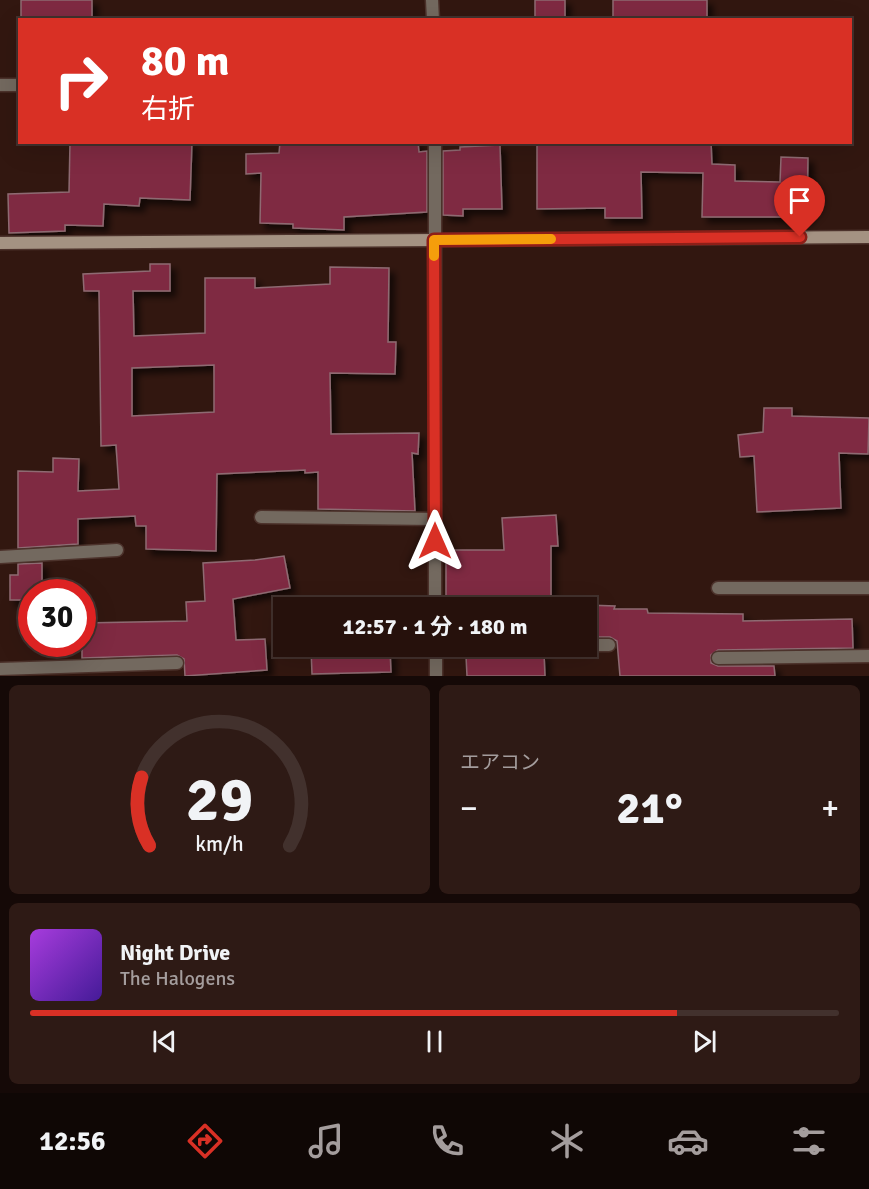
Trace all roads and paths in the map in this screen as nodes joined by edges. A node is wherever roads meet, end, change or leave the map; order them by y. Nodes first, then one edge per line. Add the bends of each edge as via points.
1 (432, 0) edge
2 (433, 18) edge
3 (0, 85) edge
4 (18, 85) edge
5 (435, 144) edge
6 (869, 237) edge
7 (434, 240) junction
8 (0, 243) edge
9 (261, 517) dead end
10 (435, 519) junction
11 (117, 550) dead end
12 (0, 558) edge
13 (718, 588) dead end
14 (869, 588) edge
15 (435, 597) edge
16 (597, 645) edge
17 (609, 645) dead end
18 (869, 656) edge
19 (436, 657) edge
20 (718, 658) dead end
21 (177, 663) dead end
22 (0, 669) edge
23 (436, 676) edge

1 - 2 street
3 - 4 street
5 - 7 street
6 - 7 street
7 - 8 street
7 - 10 street
9 - 10 street
10 - 15 street
11 - 12 street
13 - 14 street
16 - 17 street
18 - 20 street
19 - 23 street
21 - 22 street

